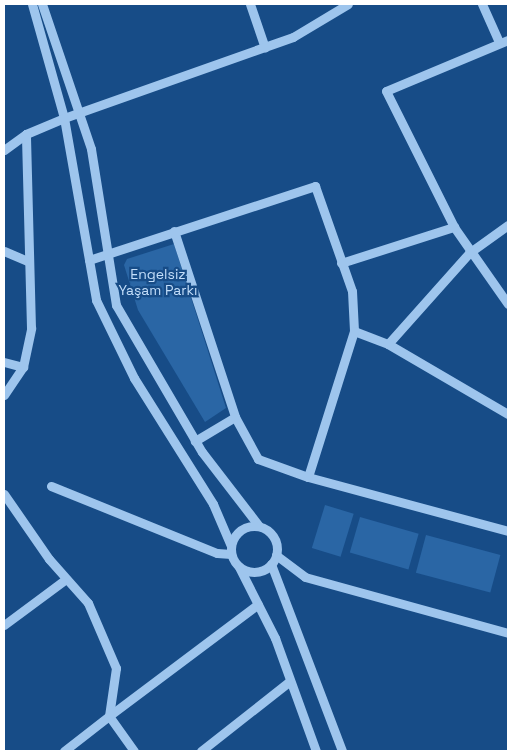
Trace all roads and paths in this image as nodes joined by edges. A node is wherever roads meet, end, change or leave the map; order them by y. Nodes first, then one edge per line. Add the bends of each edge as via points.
1 (32, 4) edge
2 (42, 4) edge
3 (250, 4) edge
4 (348, 4) edge
5 (482, 4) edge
6 (504, 41) edge
7 (265, 48) junction
8 (82, 112) junction
9 (64, 118) junction
10 (26, 134) junction
11 (4, 150) edge
12 (508, 225) edge
13 (454, 227) junction
14 (174, 231) junction
15 (4, 251) edge
16 (469, 253) junction
17 (105, 254) junction
18 (88, 260) junction
19 (27, 262) junction
20 (341, 262) junction
21 (508, 304) edge
22 (354, 331) junction
23 (388, 344) junction
24 (4, 362) edge
25 (23, 368) junction
26 (4, 395) edge
27 (508, 414) edge
28 (235, 417) junction
29 (195, 441) junction
30 (308, 477) junction
31 (51, 486) dead end
32 (4, 494) edge
33 (259, 526) junction
34 (508, 532) edge
35 (231, 550) junction
36 (276, 555) junction
37 (271, 564) junction
38 (239, 567) junction
39 (66, 579) junction
40 (258, 604) junction
41 (4, 625) edge
42 (508, 633) edge
43 (290, 681) junction
44 (109, 716) junction
45 (64, 751) edge
46 (134, 751) edge
47 (201, 751) edge
48 (316, 751) edge
49 (342, 751) edge

1 - 9 street
2 - 8 street
3 - 7 street
4 - 7 street via 293,37
5 - 6 street
6 - 13 street via 386,91
7 - 8 street
8 - 9 street
8 - 17 street
9 - 10 street
9 - 18 street
10 - 11 street
10 - 19 street
12 - 16 street
13 - 16 street
13 - 20 street
14 - 17 street
14 - 20 street via 315,186
14 - 28 street
15 - 19 street
16 - 21 street
16 - 23 street
17 - 18 street
17 - 29 street via 116,305 127,328
18 - 35 street via 96,300 134,378 213,504
19 - 25 street via 31,328
20 - 22 street via 352,291
22 - 23 street
22 - 30 street
23 - 27 street
24 - 25 street
25 - 26 street
28 - 29 street
28 - 30 street via 258,459
29 - 33 street
30 - 34 street
31 - 35 street via 217,553
32 - 39 street
33 - 35 street via 238,532
33 - 36 street via 276,540
35 - 38 street
36 - 37 street
36 - 42 street via 305,577
37 - 38 street via 254,572
37 - 49 street
38 - 40 street
39 - 41 street
39 - 44 street via 88,603 116,668
40 - 43 street
40 - 44 street
43 - 47 street
43 - 48 street
44 - 45 street
44 - 46 street

